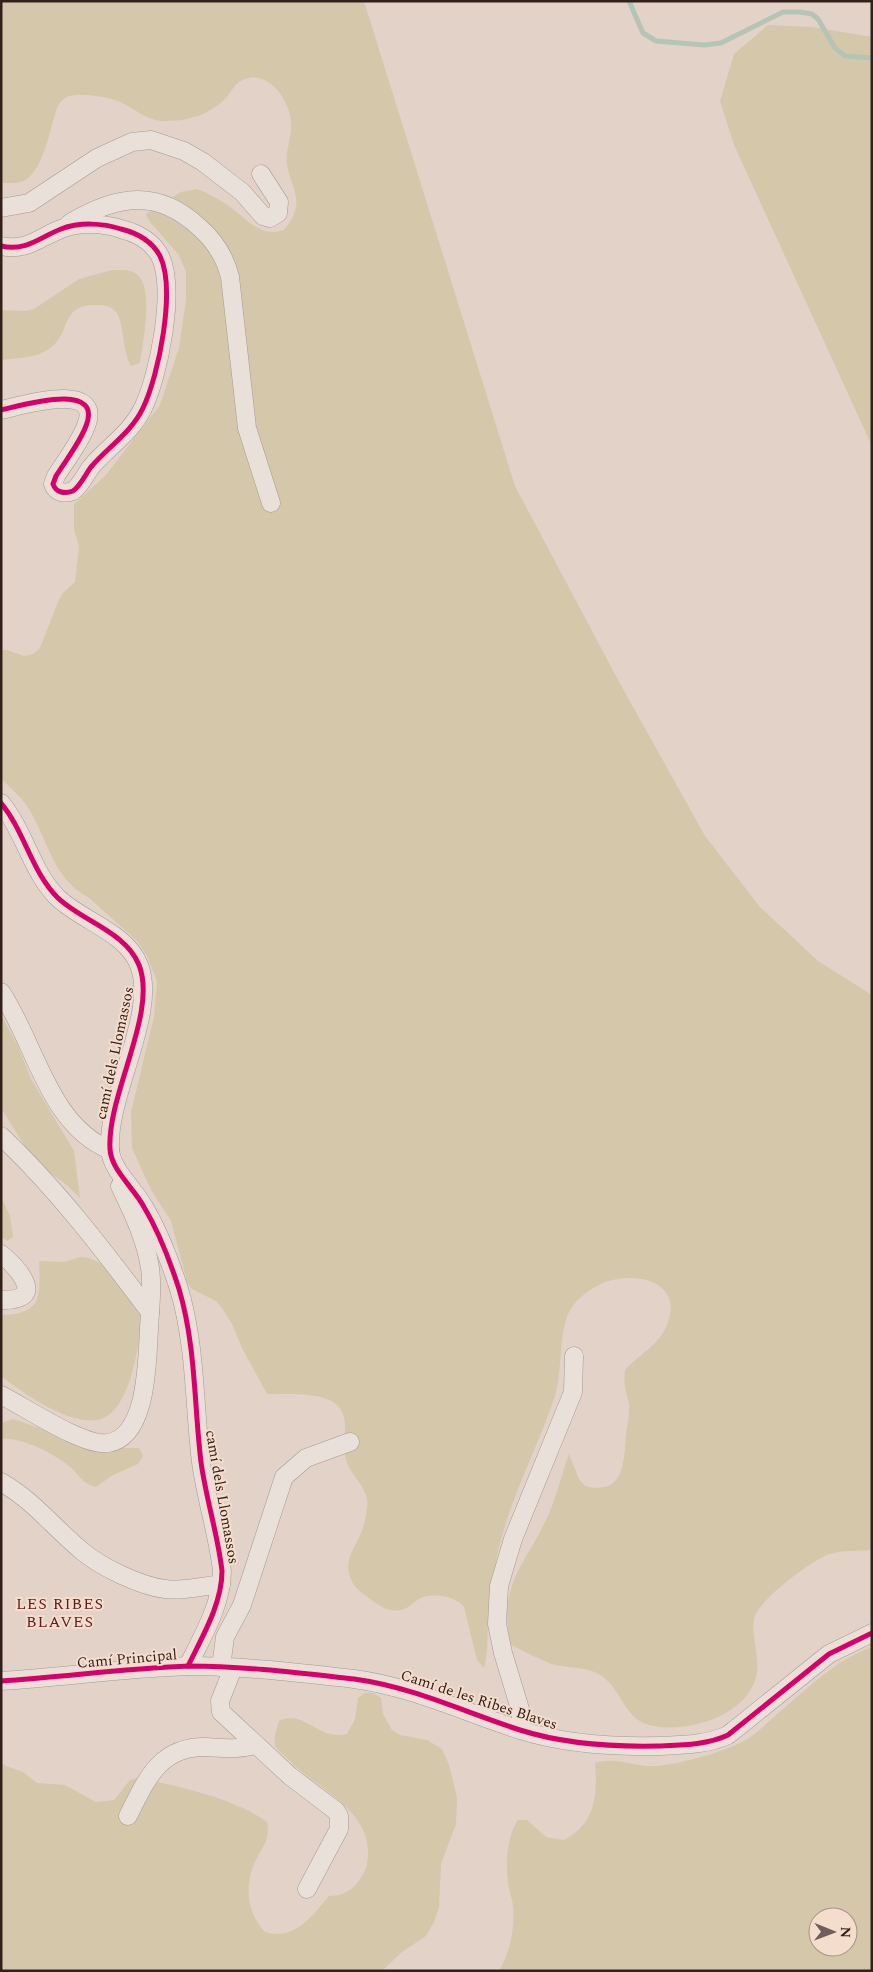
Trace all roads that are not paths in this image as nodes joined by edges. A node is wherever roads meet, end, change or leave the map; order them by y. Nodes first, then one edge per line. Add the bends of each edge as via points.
1 (261, 174) dead end
2 (1, 208) edge
3 (61, 229) junction
4 (1, 246) edge
5 (1, 410) edge
6 (271, 504) dead end
7 (1, 803) edge
8 (1, 992) edge
9 (1, 1136) edge
10 (112, 1157) junction
11 (1, 1254) edge
12 (1, 1300) edge
13 (150, 1312) junction
14 (574, 1356) dead end
15 (1, 1396) edge
16 (350, 1442) dead end
17 (1, 1482) edge
18 (222, 1585) junction
19 (872, 1633) edge
20 (188, 1666) junction
21 (227, 1668) junction
22 (254, 1670) joint
23 (1, 1681) edge
24 (522, 1730) junction
25 (255, 1745) junction
26 (128, 1816) dead end
27 (307, 1889) dead end

1 - 2 street via 279,202 278,213 270,218 263,216 224,177 195,156 156,140 139,140 84,165 29,203
3 - 4 street via 27,246
3 - 5 street via 80,225 120,228 149,242 159,255 166,276 166,297 151,390 131,427 92,466 77,488 63,493 55,488 54,479 86,425 88,414 83,404 74,399 63,399
3 - 6 street via 89,213 120,202 149,200 182,213 218,248 230,277 247,428
7 - 10 street, camí dels Llomassos via 22,834 35,867 52,891 123,944 139,965 143,981 142,999 118,1094
8 - 10 street via 57,1102 84,1133
9 - 13 street via 74,1215
10 - 13 street via 116,1176 148,1256 152,1278
10 - 18 street, camí dels Llomassos via 156,1229 174,1272 184,1310 193,1362 202,1464 221,1558
11 - 12 street via 23,1276 26,1288 18,1300
13 - 15 street via 144,1392 133,1422 120,1439 103,1444 85,1440
14 - 24 street via 573,1392 513,1539 499,1586 497,1624 518,1701
16 - 21 street via 306,1458 284,1478 242,1605 225,1637
17 - 18 street via 26,1497 89,1557 129,1577 171,1590
18 - 20 street, camí dels Llomassos
19 - 24 street, Camí de les Ribes Blaves via 829,1654 734,1730 712,1741 635,1746 579,1742
20 - 21 street, Camí Principal
20 - 23 street, Camí Principal
21 - 22 street, Camí Principal
21 - 25 street via 221,1712
22 - 24 street, Camí de les Ribes Blaves via 354,1679 404,1688
25 - 26 street via 239,1749 189,1748 175,1753 156,1768
25 - 27 street via 339,1816 339,1829

